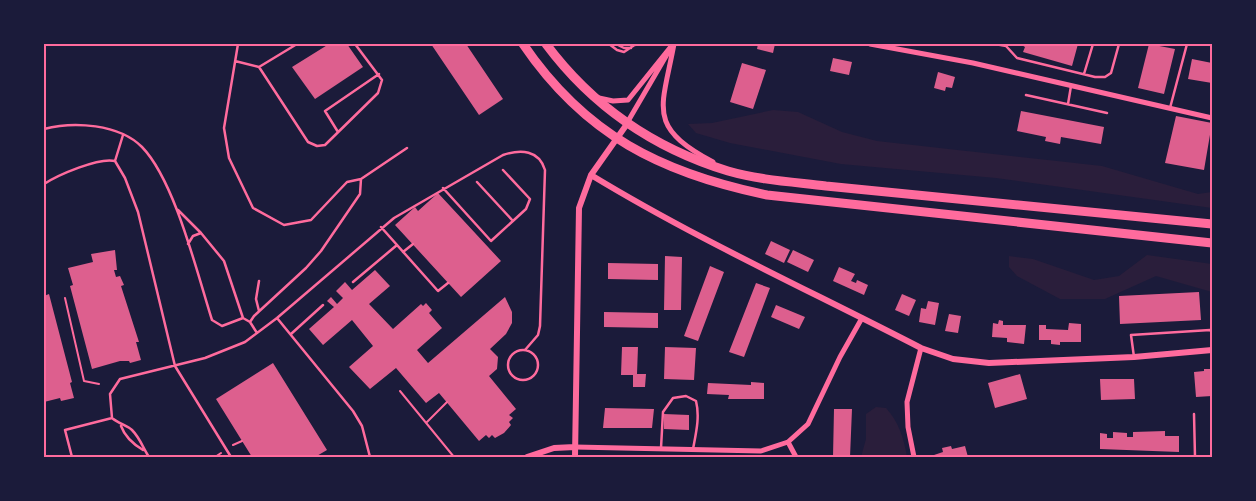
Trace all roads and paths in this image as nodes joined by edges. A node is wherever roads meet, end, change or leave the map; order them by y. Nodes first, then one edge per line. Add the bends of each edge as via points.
1 (238, 44) edge
2 (297, 44) edge
3 (355, 44) edge
4 (523, 44) edge
5 (546, 44) edge
6 (609, 44) edge
7 (616, 44) edge
8 (627, 44) edge
9 (635, 44) edge
10 (673, 44) edge
11 (870, 44) edge
12 (995, 44) edge
13 (1093, 44) edge
14 (1119, 44) edge
15 (1187, 44) edge
16 (1006, 45) edge
17 (632, 48) junction
18 (235, 61) junction
19 (260, 67) junction
20 (378, 74) junction
21 (1084, 74) junction
22 (1071, 86) junction
23 (591, 94) junction
24 (1026, 96) dead end
25 (1068, 104) junction
26 (1170, 108) junction
27 (1107, 112) dead end
28 (1212, 118) edge
29 (627, 124) junction
30 (44, 128) edge
31 (338, 132) junction
32 (123, 135) junction
33 (616, 139) junction
34 (407, 148) dead end
35 (115, 161) junction
36 (503, 170) dead end
37 (729, 171) junction
38 (591, 176) junction
39 (361, 179) junction
40 (477, 182) dead end
41 (44, 184) edge
42 (444, 188) junction
43 (177, 209) junction
44 (513, 221) junction
45 (1212, 224) edge
46 (381, 228) junction
47 (202, 233) junction
48 (1212, 243) edge
49 (188, 244) junction
50 (413, 244) dead end
51 (397, 245) junction
52 (403, 252) junction
53 (259, 281) dead end
54 (353, 282) dead end
55 (448, 283) dead end
56 (64, 298) dead end
57 (323, 305) dead end
58 (259, 311) junction
59 (243, 318) junction
60 (277, 318) junction
61 (862, 318) junction
62 (250, 322) junction
63 (1212, 332) edge
64 (257, 333) junction
65 (291, 334) junction
66 (921, 348) junction
67 (526, 350) junction
68 (1212, 350) edge
69 (1134, 357) junction
70 (175, 366) junction
71 (99, 384) dead end
72 (400, 391) dead end
73 (447, 402) dead end
74 (1194, 414) dead end
75 (112, 418) junction
76 (427, 422) junction
77 (121, 426) junction
78 (242, 441) dead end
79 (788, 442) junction
80 (233, 446) dead end
81 (575, 447) junction
82 (144, 450) junction
83 (661, 450) junction
84 (692, 451) junction
85 (750, 451) junction
86 (223, 452) dead end
87 (72, 457) edge
88 (149, 457) edge
89 (215, 457) edge
90 (231, 457) edge
91 (370, 457) edge
92 (454, 457) edge
93 (527, 457) edge
94 (574, 457) edge
95 (751, 457) edge
96 (796, 457) edge
97 (914, 457) edge
98 (1195, 457) edge

1 - 18 lane
2 - 19 lane
3 - 20 lane
4 - 33 main road via 543,74 571,104
5 - 23 main road
6 - 17 lane via 622,51
7 - 17 lane
8 - 9 lane
9 - 17 lane
10 - 23 street via 628,100 613,102
10 - 29 street
10 - 37 street via 662,106 666,124 685,146
11 - 22 street
12 - 16 lane
13 - 21 lane
14 - 21 lane via 1111,73 1105,77
15 - 26 lane
16 - 21 lane via 1016,58
18 - 19 lane
18 - 39 lane via 224,128 230,158 253,208 284,225 311,220 346,182
19 - 31 lane via 308,142 325,145
20 - 31 lane via 382,80 378,93
20 - 31 lane via 325,111
22 - 25 lane
22 - 26 street
23 - 29 main road
24 - 25 lane
25 - 27 lane
26 - 28 street
29 - 33 street
29 - 37 main road via 668,149
30 - 32 lane via 89,126
32 - 35 lane
32 - 43 lane via 150,157
33 - 38 street
33 - 48 main road via 708,181 767,195
34 - 39 lane
35 - 41 lane via 108,159 54,177
35 - 70 lane via 126,178 138,212
36 - 44 lane via 530,199 526,209
37 - 45 main road via 826,186
38 - 61 street via 663,218
38 - 81 street via 579,208
39 - 58 lane via 360,194 321,251
40 - 44 lane
42 - 44 lane via 491,240
42 - 46 lane
42 - 67 lane via 514,151 535,154 542,161 546,184 540,326 538,335
43 - 47 lane
43 - 49 lane
46 - 51 lane
46 - 60 lane
47 - 49 lane via 193,236
47 - 59 lane via 224,261
49 - 59 lane via 212,320 222,326
50 - 52 lane
51 - 52 lane
51 - 54 lane
52 - 55 lane via 438,291
53 - 58 lane via 256,299
56 - 71 path via 84,381
57 - 65 lane
58 - 62 lane
59 - 62 lane
60 - 64 lane
60 - 65 lane
61 - 66 street
61 - 79 street via 808,424
62 - 64 lane
63 - 69 lane via 1132,335
64 - 70 lane via 232,349
65 - 91 lane via 354,411 362,426
66 - 69 street via 969,362
66 - 97 street via 907,402
67 - 67 lane via 516,351 509,359 508,369 518,379 528,379 538,368 537,359
68 - 69 street
70 - 75 lane via 120,379 110,394
70 - 90 lane
72 - 76 path
73 - 76 path
74 - 98 lane
75 - 77 lane
75 - 87 lane via 65,430
76 - 92 path
77 - 82 lane via 134,444
77 - 82 lane via 130,428 140,439
78 - 80 path
79 - 85 street via 761,451
79 - 96 street
81 - 83 street
81 - 93 street via 554,448
81 - 94 street
82 - 88 lane
83 - 84 street
83 - 84 lane via 663,412 673,398 686,396 696,401 697,406 698,426
84 - 85 street
85 - 95 street
86 - 89 path

